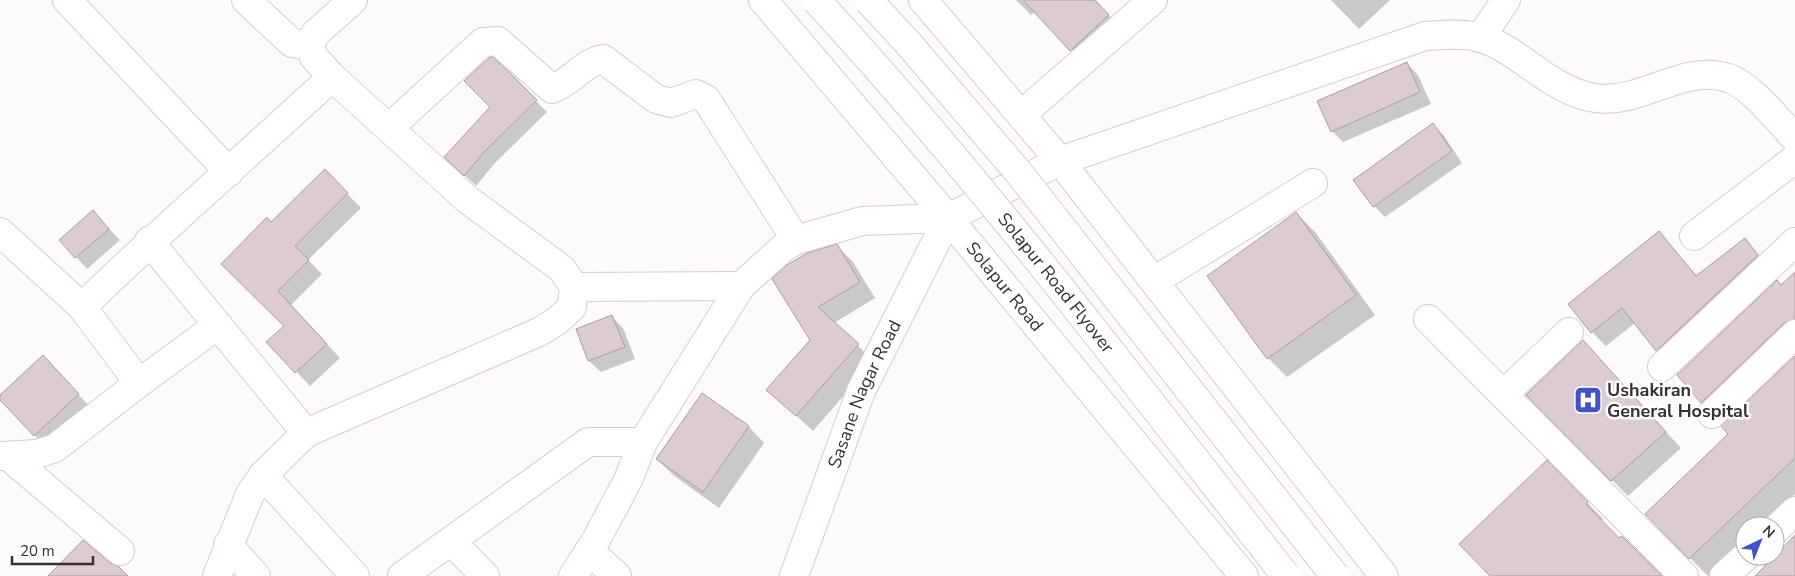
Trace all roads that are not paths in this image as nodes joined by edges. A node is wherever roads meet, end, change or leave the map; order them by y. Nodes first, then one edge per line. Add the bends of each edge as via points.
1 (68, 0) edge
2 (246, 0) edge
3 (353, 0) edge
4 (763, 0) edge
5 (816, 0) edge
6 (868, 0) edge
7 (924, 0) edge
8 (1153, 0) edge
9 (1506, 0) edge
10 (1480, 38) junction
11 (310, 46) junction
12 (332, 77) junction
13 (1021, 115) junction
14 (390, 128) junction
15 (1795, 138) edge
16 (1795, 159) edge
17 (1060, 161) junction
18 (229, 172) junction
19 (1313, 183) dead end
20 (948, 218) junction
21 (1694, 236) dead end
22 (796, 240) junction
23 (150, 241) junction
24 (1795, 242) edge
25 (5, 244) edge
26 (1154, 281) junction
27 (741, 286) junction
28 (574, 287) junction
29 (82, 307) junction
30 (1428, 319) dead end
31 (218, 325) junction
32 (1569, 332) dead end
33 (1795, 334) edge
34 (1662, 367) dead end
35 (139, 382) junction
36 (1503, 395) junction
37 (1712, 414) dead end
38 (306, 434) junction
39 (643, 442) junction
40 (4, 456) edge
41 (263, 475) junction
42 (1795, 511) edge
43 (1785, 520) edge
44 (451, 541) junction
45 (228, 545) junction
46 (120, 550) dead end
47 (588, 551) junction
48 (1735, 566) edge
49 (217, 576) edge
50 (256, 576) edge
51 (355, 576) edge
52 (402, 576) edge
53 (485, 576) edge
54 (573, 576) edge
55 (618, 576) edge
56 (794, 576) edge
57 (1244, 576) edge
58 (1286, 576) edge
59 (1335, 576) edge
60 (1384, 576) edge
61 (1684, 576) edge
62 (1724, 576) edge

1 - 18 main road
2 - 11 main road via 292,43
3 - 11 main road via 315,34
4 - 20 main road, Solapur Road
5 - 58 main road, Solapur Road Flyover, bridge via 990,198
6 - 59 main road, bridge via 1019,174
7 - 13 main road
8 - 13 main road
9 - 10 main road
10 - 15 main road via 1505,50 1570,92 1596,98 1625,98 1690,77 1714,73 1749,91
10 - 17 main road via 1460,34 1425,36
11 - 12 main road via 314,57
12 - 14 main road
12 - 18 main road
13 - 17 main road
14 - 22 main road via 483,42 498,42 552,89 562,86 593,60 603,59 656,99 671,103 696,94 706,99
14 - 28 main road via 468,200 562,269
16 - 21 main road
17 - 20 main road
17 - 26 main road
18 - 23 main road
19 - 26 main road
20 - 22 main road via 852,224
20 - 56 main road, Sasane Nagar Road via 862,391
20 - 57 main road, Solapur Road
22 - 27 main road via 766,261
23 - 29 main road
23 - 31 main road
24 - 34 main road
25 - 29 main road
26 - 60 main road
27 - 28 main road
27 - 39 main road
28 - 38 main road via 572,307 539,332
29 - 35 main road
30 - 36 main road
31 - 35 main road
31 - 38 main road
32 - 36 main road
33 - 37 main road
35 - 40 main road via 54,448 37,454
36 - 61 main road
38 - 41 main road
39 - 44 main road via 588,442
39 - 47 main road via 628,480
40 - 46 main road
41 - 45 main road via 250,494
41 - 51 main road
42 - 43 main road
44 - 52 main road
44 - 53 main road
45 - 49 main road
45 - 50 main road
47 - 54 main road
47 - 55 main road
48 - 62 main road

